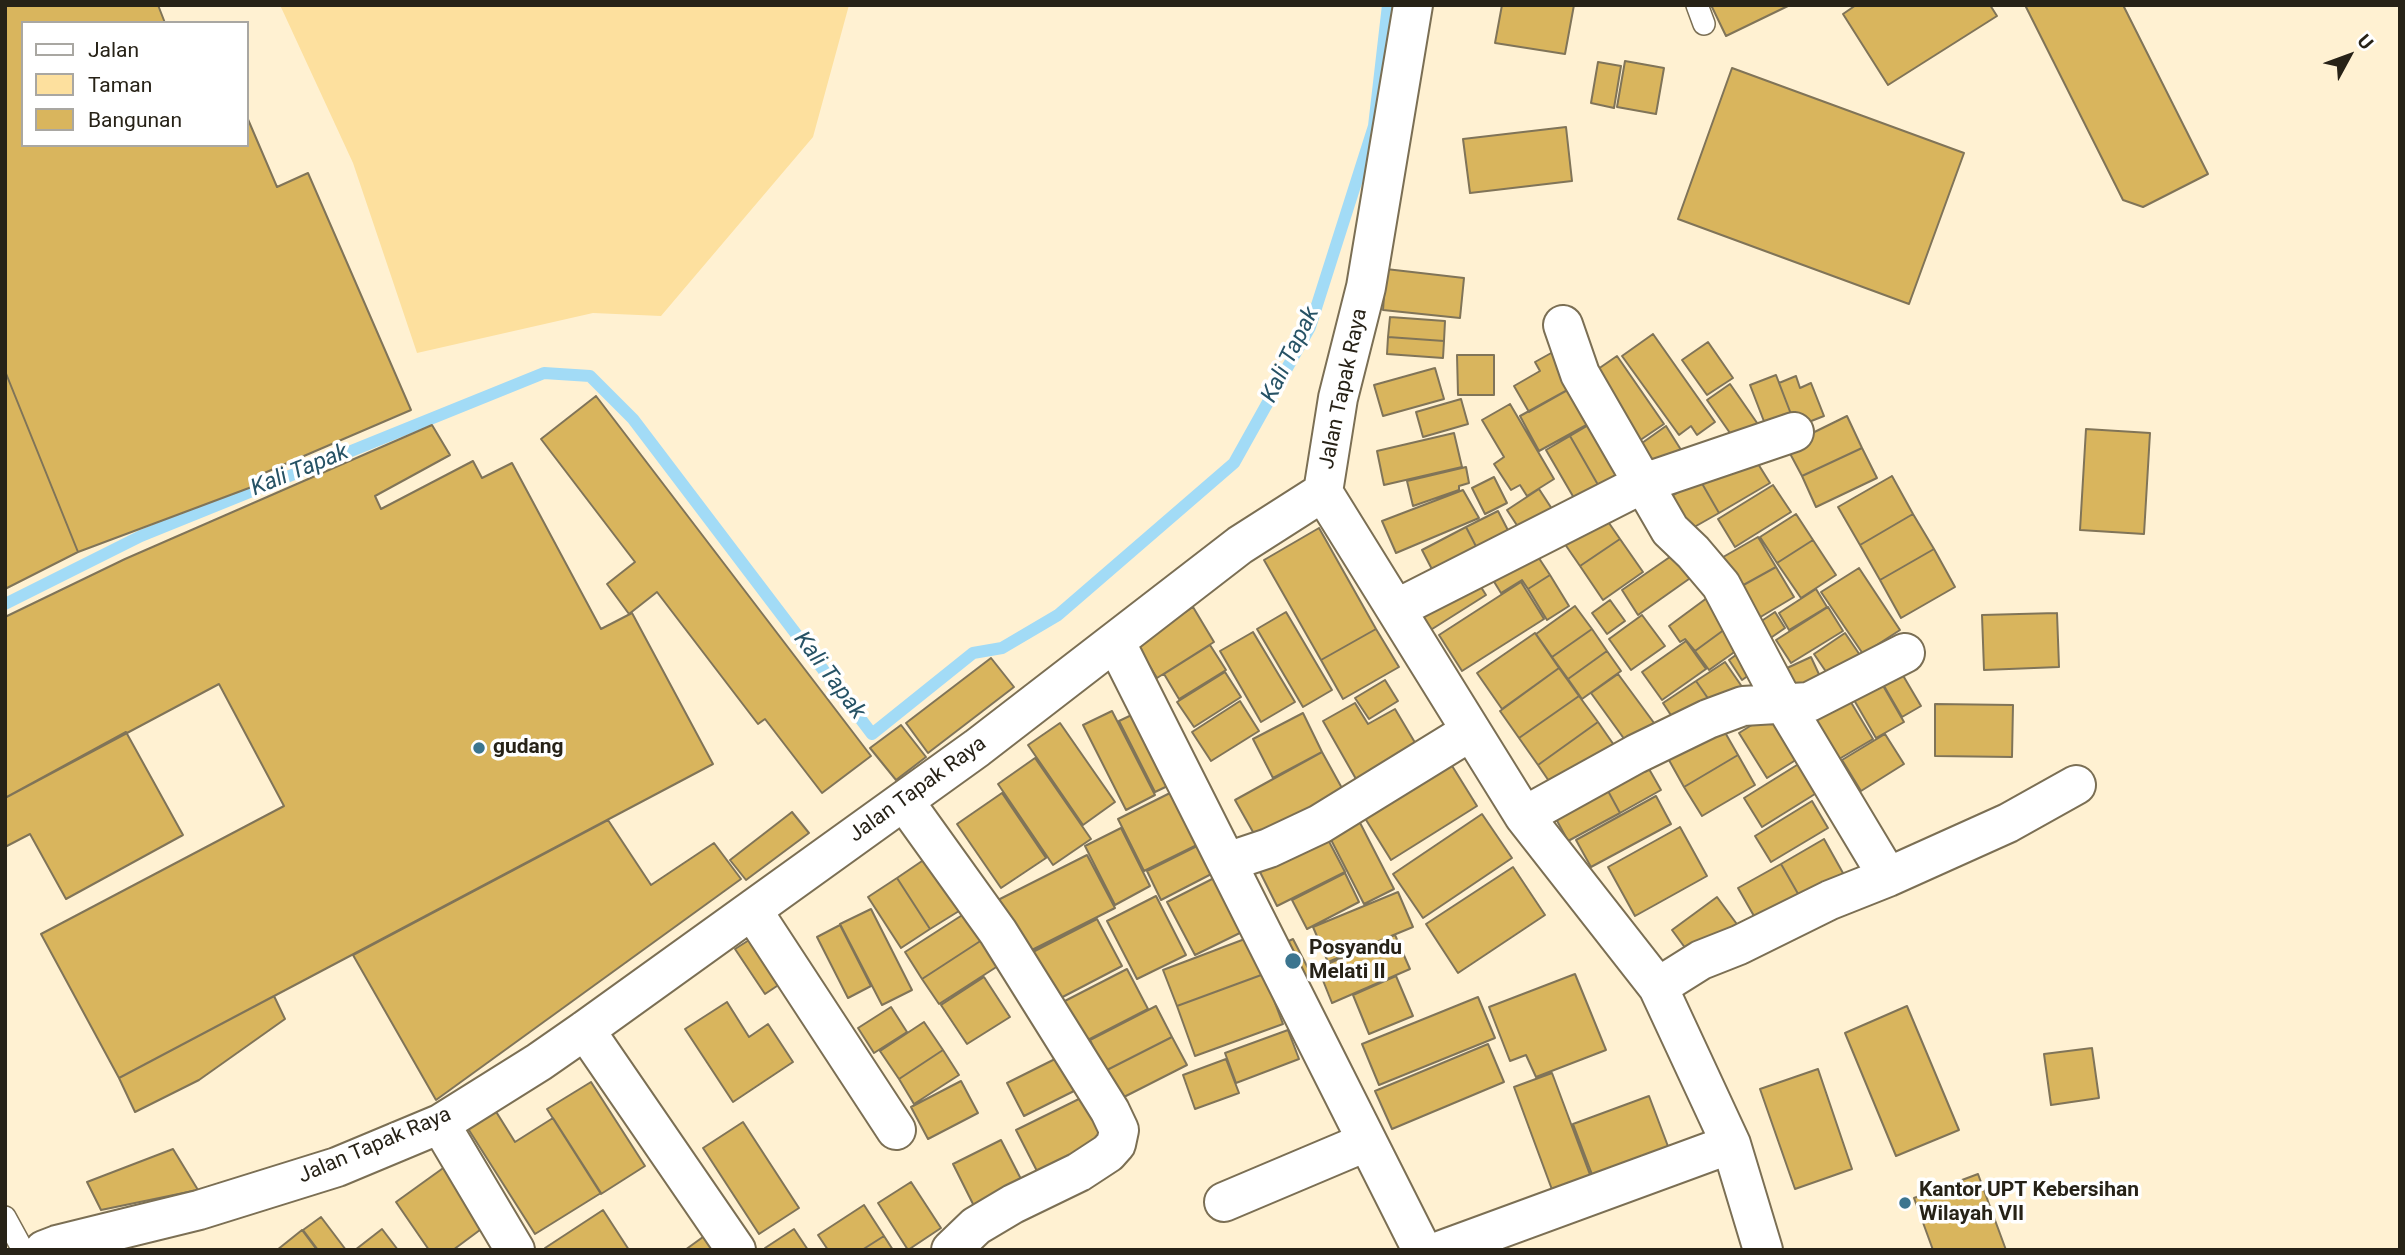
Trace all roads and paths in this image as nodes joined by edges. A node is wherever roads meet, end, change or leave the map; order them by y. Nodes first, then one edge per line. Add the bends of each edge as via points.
1 (1413, 5) edge
2 (1563, 325) dead end
3 (1794, 432) dead end
4 (1644, 483) junction
5 (1323, 492) junction
6 (1396, 609) junction
7 (1116, 643) junction
8 (1905, 653) dead end
9 (1783, 702) junction
10 (1471, 731) junction
11 (2076, 785) dead end
12 (904, 801) junction
13 (1524, 816) junction
14 (1227, 862) junction
15 (1888, 877) junction
16 (752, 910) junction
17 (1658, 987) junction
18 (584, 1030) junction
19 (440, 1124) junction
20 (896, 1130) dead end
21 (1366, 1142) junction
22 (1731, 1144) junction
23 (1224, 1202) dead end
24 (5, 1217) edge
25 (1502, 1240) edge
26 (23, 1250) edge
27 (44, 1250) edge
28 (516, 1250) edge
29 (736, 1250) edge
30 (951, 1250) edge
31 (1422, 1250) edge
32 (1442, 1250) edge
33 (1763, 1250) edge

1 - 5 street, Jalan Tapak Raya via 1366,287 1338,398
2 - 4 street via 1580,374
3 - 4 street
4 - 6 street
4 - 9 street via 1670,530 1721,585
5 - 6 street
5 - 7 street, Jalan Tapak Raya via 1240,545
6 - 10 street
7 - 12 street, Jalan Tapak Raya
7 - 14 street
8 - 9 street via 1809,702
9 - 13 street via 1743,706 1708,719
9 - 15 street
10 - 13 street
10 - 14 street via 1320,824
11 - 15 street via 2008,823
12 - 16 street, Jalan Tapak Raya
12 - 30 street via 998,932 1119,1130 1108,1153 976,1226
13 - 17 street
14 - 21 street
15 - 17 street via 1701,960
16 - 18 street, Jalan Tapak Raya
16 - 20 street
17 - 22 street
18 - 19 street, Jalan Tapak Raya
18 - 29 street
19 - 27 street, Jalan Tapak Raya via 337,1167 199,1210
19 - 28 street
21 - 23 street
21 - 31 street
22 - 25 street
22 - 33 street
24 - 26 lane
25 - 32 street

